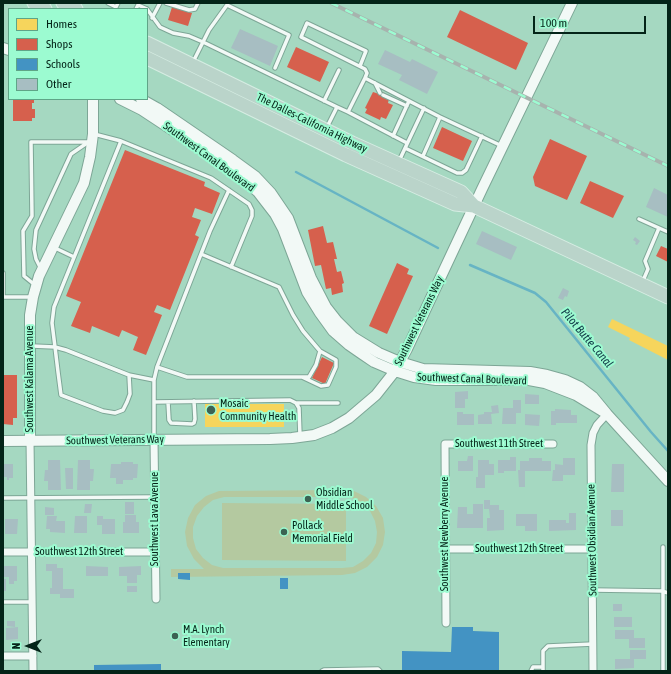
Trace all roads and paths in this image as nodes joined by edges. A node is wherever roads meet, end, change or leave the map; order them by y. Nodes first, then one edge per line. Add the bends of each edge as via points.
1 (34, 3) edge
2 (63, 3) edge
3 (108, 3) edge
4 (118, 3) edge
5 (160, 3) edge
6 (166, 3) edge
7 (198, 3) edge
8 (572, 3) edge
9 (43, 8) edge
10 (74, 8) edge
11 (148, 11) edge
12 (152, 18) junction
13 (203, 42) junction
14 (148, 43) edge
15 (148, 58) edge
16 (192, 64) junction
17 (360, 66) junction
18 (275, 68) dead end
19 (171, 70) junction
20 (339, 70) dead end
21 (365, 78) junction
22 (375, 82) junction
23 (93, 100) edge
24 (122, 100) edge
25 (143, 100) edge
26 (324, 101) junction
27 (409, 101) junction
28 (407, 106) junction
29 (337, 107) junction
30 (424, 108) junction
31 (348, 112) junction
32 (440, 117) junction
33 (326, 130) junction
34 (393, 136) junction
35 (482, 136) junction
36 (91, 139) junction
37 (121, 141) junction
38 (407, 143) junction
39 (503, 146) junction
40 (405, 148) junction
41 (423, 156) junction
42 (398, 163) junction
43 (229, 190) junction
44 (474, 206) junction
45 (639, 219) dead end
46 (659, 228) junction
47 (668, 232) edge
48 (52, 247) junction
49 (201, 254) junction
50 (74, 257) junction
51 (231, 267) junction
52 (42, 271) junction
53 (3, 273) edge
54 (36, 285) junction
55 (641, 285) junction
56 (3, 297) edge
57 (33, 297) junction
58 (668, 297) edge
59 (30, 346) junction
60 (55, 347) junction
61 (320, 351) junction
62 (397, 366) junction
63 (157, 367) junction
64 (129, 375) junction
65 (301, 377) junction
66 (154, 380) junction
67 (194, 401) junction
68 (154, 402) junction
69 (168, 402) junction
70 (296, 403) junction
71 (338, 403) dead end
72 (606, 414) junction
73 (300, 437) junction
74 (154, 439) junction
75 (3, 440) edge
76 (30, 440) junction
77 (445, 444) joint
78 (553, 444) dead end
79 (668, 482) edge
80 (30, 497) junction
81 (154, 497) junction
82 (3, 498) edge
83 (663, 547) dead end
84 (445, 549) junction
85 (593, 549) junction
86 (3, 552) edge
87 (31, 552) junction
88 (154, 552) junction
89 (593, 590) junction
90 (662, 591) junction
91 (668, 593) edge
92 (156, 599) dead end
93 (3, 602) edge
94 (32, 602) junction
95 (446, 623) dead end
96 (593, 644) junction
97 (3, 656) edge
98 (33, 656) junction
99 (543, 669) edge
100 (367, 670) edge
101 (33, 671) edge
102 (322, 671) edge
103 (380, 671) edge
104 (531, 671) edge
105 (593, 671) edge
106 (663, 671) edge

1 - 9 highway
2 - 10 highway
3 - 4 lane via 116,7
5 - 12 lane
6 - 7 lane via 195,10
8 - 39 main road, Southwest Veterans Way
11 - 12 lane
12 - 13 lane via 173,33
13 - 16 lane
13 - 18 lane via 227,5 289,34
13 - 26 lane
14 - 16 highway, The Dalles-California Highway
15 - 19 highway, The Dalles-California Highway
16 - 19 highway via 187,70
16 - 33 highway, The Dalles-California Highway
17 - 17 lane via 301,37 307,23 366,51
17 - 21 lane via 366,69
19 - 44 highway, The Dalles-California Highway via 447,201
20 - 26 lane
21 - 22 lane
21 - 31 lane
22 - 27 lane
22 - 28 lane via 382,94
23 - 36 main road, Southwest Kalama Avenue
24 - 62 main road, Southwest Canal Boulevard via 183,137 258,192 283,229 307,292 333,330 374,362
25 - 62 main road, Southwest Canal Boulevard via 255,176 271,193 288,218 311,278 326,307 353,337
26 - 29 lane
27 - 28 lane
27 - 30 lane
28 - 34 lane
29 - 31 lane
29 - 33 lane
30 - 32 lane
30 - 38 lane
31 - 34 lane
32 - 35 lane
32 - 41 lane
33 - 42 highway, The Dalles-California Highway
34 - 38 lane
35 - 39 lane
35 - 41 lane via 466,170 462,173
36 - 37 lane
36 - 48 main road, Southwest Kalama Avenue via 90,158 84,182
36 - 52 lane via 71,154 38,226 34,249
36 - 54 lane via 31,142 32,216 24,231 24,276
37 - 43 lane via 212,178
37 - 50 lane
38 - 40 lane
39 - 44 main road, Southwest Veterans Way
40 - 41 lane
40 - 42 lane
42 - 44 highway, The Dalles-California Highway via 461,192
43 - 49 lane
43 - 51 lane via 249,204 252,210 252,216
44 - 55 highway, The Dalles-California Highway
44 - 62 main road, Southwest Veterans Way via 408,348
45 - 46 lane
46 - 47 lane
46 - 55 lane via 644,261 648,269
48 - 50 lane
48 - 52 main road, Southwest Kalama Avenue
49 - 51 lane
49 - 63 lane
50 - 60 lane via 54,307 52,323
51 - 61 lane via 278,287 302,331
52 - 54 main road, Southwest Kalama Avenue
53 - 56 lane
54 - 57 main road, Southwest Kalama Avenue
55 - 58 highway, The Dalles-California Highway
56 - 57 lane
57 - 59 main road, Southwest Kalama Avenue
59 - 60 lane
59 - 76 main road, Southwest Kalama Avenue
60 - 64 lane
60 - 64 lane via 61,395 103,411 115,413 123,410 130,394
61 - 65 lane via 310,377
61 - 65 lane via 336,360 336,367 328,385 321,386
62 - 72 main road, Southwest Canal Boulevard via 423,370 530,372 547,375 565,380 593,396
62 - 73 main road, Southwest Veterans Way via 376,395 349,418 314,435
63 - 65 lane via 187,377
63 - 66 lane
64 - 66 lane
66 - 68 lane
67 - 69 lane
67 - 69 lane via 195,419 192,424 171,423
67 - 70 lane via 290,400
68 - 69 lane
68 - 74 lane
70 - 71 lane
70 - 73 lane via 299,408
72 - 79 main road, Southwest Canal Boulevard
72 - 85 street, Southwest Obsidian Avenue via 597,425 591,444
73 - 74 main road, Southwest Veterans Way via 270,440
74 - 76 main road, Southwest Veterans Way
74 - 81 street, Southwest Lava Avenue
75 - 76 main road, Southwest Veterans Way
76 - 80 street, Southwest Kalama Avenue
77 - 78 street, Southwest 11th Street
77 - 84 street, Southwest Newberry Avenue
80 - 81 lane
80 - 82 lane
80 - 87 street, Southwest Kalama Avenue
81 - 88 street, Southwest Lava Avenue
83 - 90 lane
84 - 85 street, Southwest 12th Street
84 - 95 street, Southwest Newberry Avenue
85 - 89 street, Southwest Obsidian Avenue
86 - 87 street, Southwest 12th Street
87 - 88 street, Southwest 12th Street
87 - 94 street, Southwest Kalama Avenue
88 - 92 street, Southwest Lava Avenue
89 - 90 lane
89 - 96 street, Southwest Obsidian Avenue
90 - 91 lane
90 - 106 lane
93 - 94 lane
94 - 98 street, Southwest Kalama Avenue
96 - 99 lane via 548,646 543,651
96 - 105 street, Southwest Obsidian Avenue
97 - 98 street
98 - 101 street, Southwest Kalama Avenue
99 - 104 lane via 533,667
100 - 102 lane
100 - 103 lane

